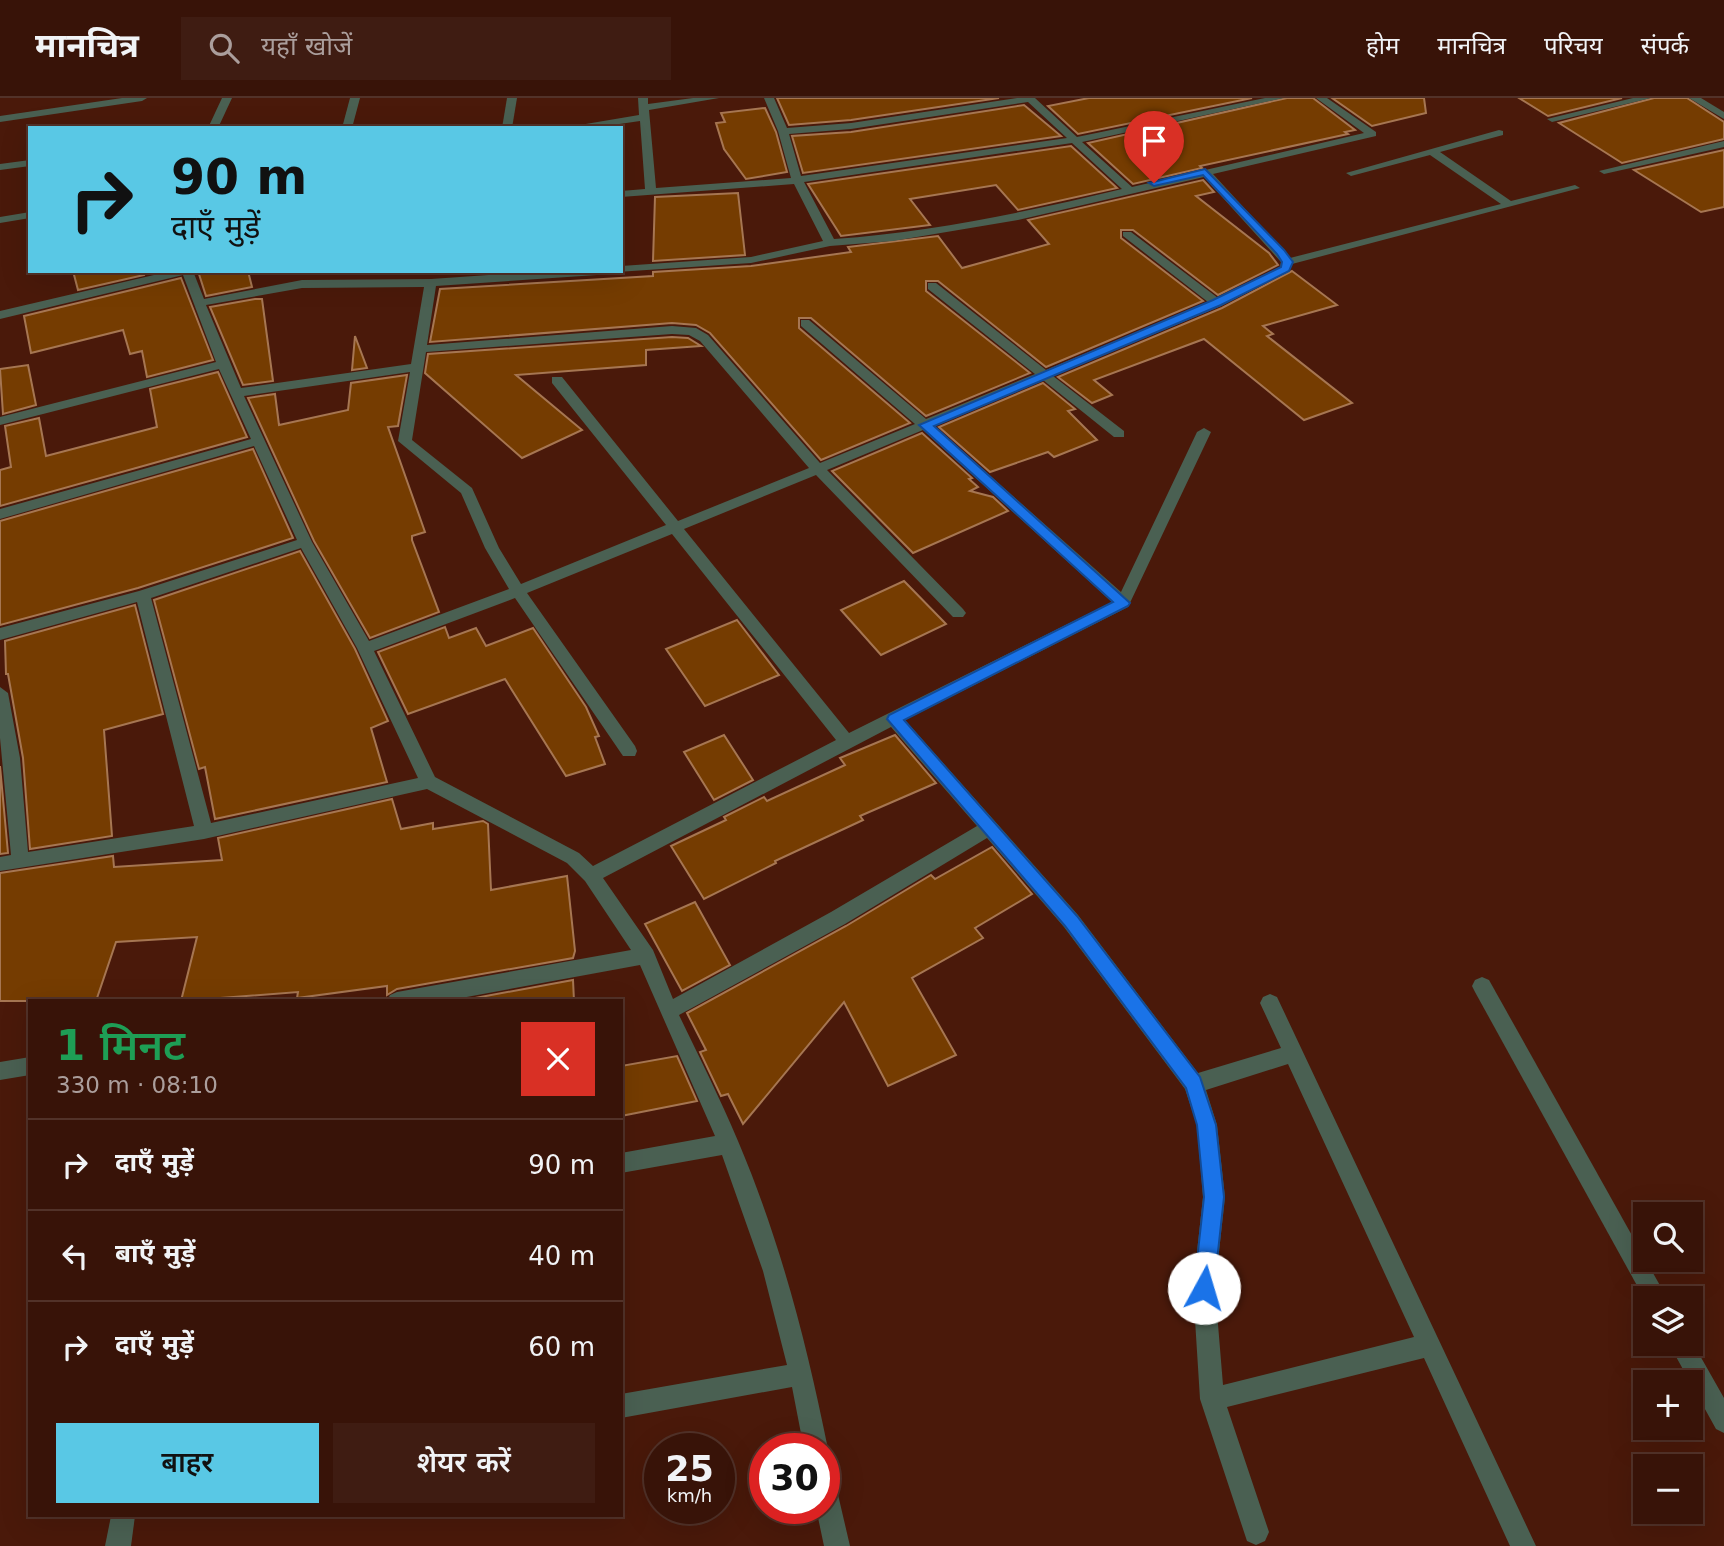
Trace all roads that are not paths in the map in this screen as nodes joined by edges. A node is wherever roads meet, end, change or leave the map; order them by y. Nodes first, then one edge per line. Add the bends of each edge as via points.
1 (142, 98) edge
2 (227, 98) edge
3 (355, 98) edge
4 (512, 98) edge
5 (714, 98) edge
6 (769, 98) edge
7 (1050, 98) edge
8 (1279, 98) edge
9 (1321, 98) edge
10 (1585, 98) edge
11 (1646, 98) edge
12 (1694, 98) edge
13 (1031, 99) edge
14 (643, 108) edge
15 (1601, 108) junction
16 (1724, 116) edge
17 (0, 119) edge
18 (1552, 120) dead end
19 (214, 126) edge
20 (348, 126) edge
21 (508, 126) edge
22 (575, 126) edge
23 (783, 131) junction
24 (1499, 133) dead end
25 (1075, 140) junction
26 (1724, 145) edge
27 (1430, 151) junction
28 (28, 163) edge
29 (0, 167) edge
30 (1205, 172) junction
31 (1604, 172) dead end
32 (1351, 173) dead end
33 (797, 180) junction
34 (1575, 188) dead end
35 (1128, 189) junction
36 (650, 191) junction
37 (623, 194) edge
38 (1510, 205) junction
39 (28, 215) edge
40 (0, 220) edge
41 (1127, 234) dead end
42 (830, 243) junction
43 (1287, 262) junction
44 (623, 270) edge
45 (178, 273) edge
46 (188, 273) edge
47 (569, 273) edge
48 (304, 277) edge
49 (431, 283) junction
50 (932, 286) dead end
51 (200, 303) junction
52 (1217, 303) junction
53 (0, 315) edge
54 (805, 323) dead end
55 (420, 349) junction
56 (223, 364) junction
57 (417, 367) junction
58 (1044, 374) junction
59 (557, 380) dead end
60 (236, 393) junction
61 (0, 421) edge
62 (925, 425) junction
63 (1204, 432) dead end
64 (1119, 434) dead end
65 (258, 441) junction
66 (818, 469) junction
67 (0, 514) edge
68 (676, 526) junction
69 (305, 542) junction
70 (517, 591) junction
71 (144, 595) junction
72 (1123, 603) junction
73 (958, 613) dead end
74 (0, 634) edge
75 (365, 648) junction
76 (0, 693) edge
77 (894, 719) junction
78 (847, 742) junction
79 (629, 751) dead end
80 (429, 782) junction
81 (989, 828) junction
82 (204, 832) junction
83 (20, 860) junction
84 (0, 863) edge
85 (591, 876) junction
86 (646, 956) junction
87 (1482, 986) dead end
88 (408, 999) edge
89 (1270, 1003) dead end
90 (668, 1012) junction
91 (1294, 1053) junction
92 (28, 1066) edge
93 (0, 1071) edge
94 (1194, 1084) junction
95 (729, 1144) junction
96 (623, 1163) edge
97 (1649, 1286) edge
98 (1429, 1345) junction
99 (1688, 1356) edge
100 (801, 1374) junction
101 (1212, 1399) junction
102 (623, 1406) edge
103 (1724, 1421) edge
104 (814, 1433) edge
105 (123, 1517) edge
106 (832, 1524) edge
107 (1256, 1532) dead end
108 (118, 1546) edge
109 (837, 1546) edge
110 (1523, 1546) edge

1 - 17 street
2 - 19 street
3 - 20 street
4 - 21 street
5 - 14 street
6 - 23 street
7 - 13 street
8 - 25 street
9 - 30 street via 1372,134
10 - 15 street
11 - 15 street
12 - 16 street
13 - 23 street via 851,126
13 - 25 street
14 - 22 street
14 - 36 street
15 - 18 street
23 - 33 street
24 - 27 street
25 - 33 street
25 - 35 street
26 - 31 street
27 - 32 street
27 - 38 street
28 - 29 street
30 - 35 street
30 - 43 street
33 - 36 street
33 - 42 street
34 - 38 street
35 - 42 street via 1018,217 893,238
36 - 37 street
38 - 43 street
39 - 40 street
41 - 52 street
42 - 44 street via 751,260
43 - 52 street via 1277,275
45 - 53 street
46 - 51 street
47 - 49 street
48 - 49 street
48 - 51 street
49 - 55 street
50 - 58 street
51 - 56 street
52 - 58 street
54 - 62 street
55 - 57 street
55 - 66 street via 692,331 704,338
56 - 60 street
56 - 61 street
57 - 60 street
57 - 70 street via 405,441 467,491
58 - 62 street
58 - 64 street
59 - 68 street
60 - 65 street
62 - 66 street
62 - 72 street
63 - 72 street
65 - 67 street
65 - 69 street
66 - 68 street
66 - 73 street
68 - 70 street
68 - 78 street
69 - 71 street
69 - 75 street
70 - 75 street
70 - 79 street
71 - 74 street
71 - 82 street
72 - 77 street
75 - 80 street
76 - 83 street via 12,758
77 - 78 street
77 - 81 street
78 - 85 street
80 - 82 street
80 - 85 street via 573,858
81 - 90 street
81 - 94 street via 1071,921
82 - 83 street
83 - 84 street
85 - 86 street
86 - 88 street
86 - 90 street
87 - 97 street
89 - 91 street
90 - 95 street
91 - 94 street
91 - 98 street
92 - 93 street
94 - 101 street via 1207,1125 1214,1197 1204,1288
95 - 96 street
95 - 100 street via 774,1271
98 - 101 street
98 - 110 street
99 - 103 street
100 - 102 street
100 - 104 street
101 - 107 street
105 - 108 street
106 - 109 street

